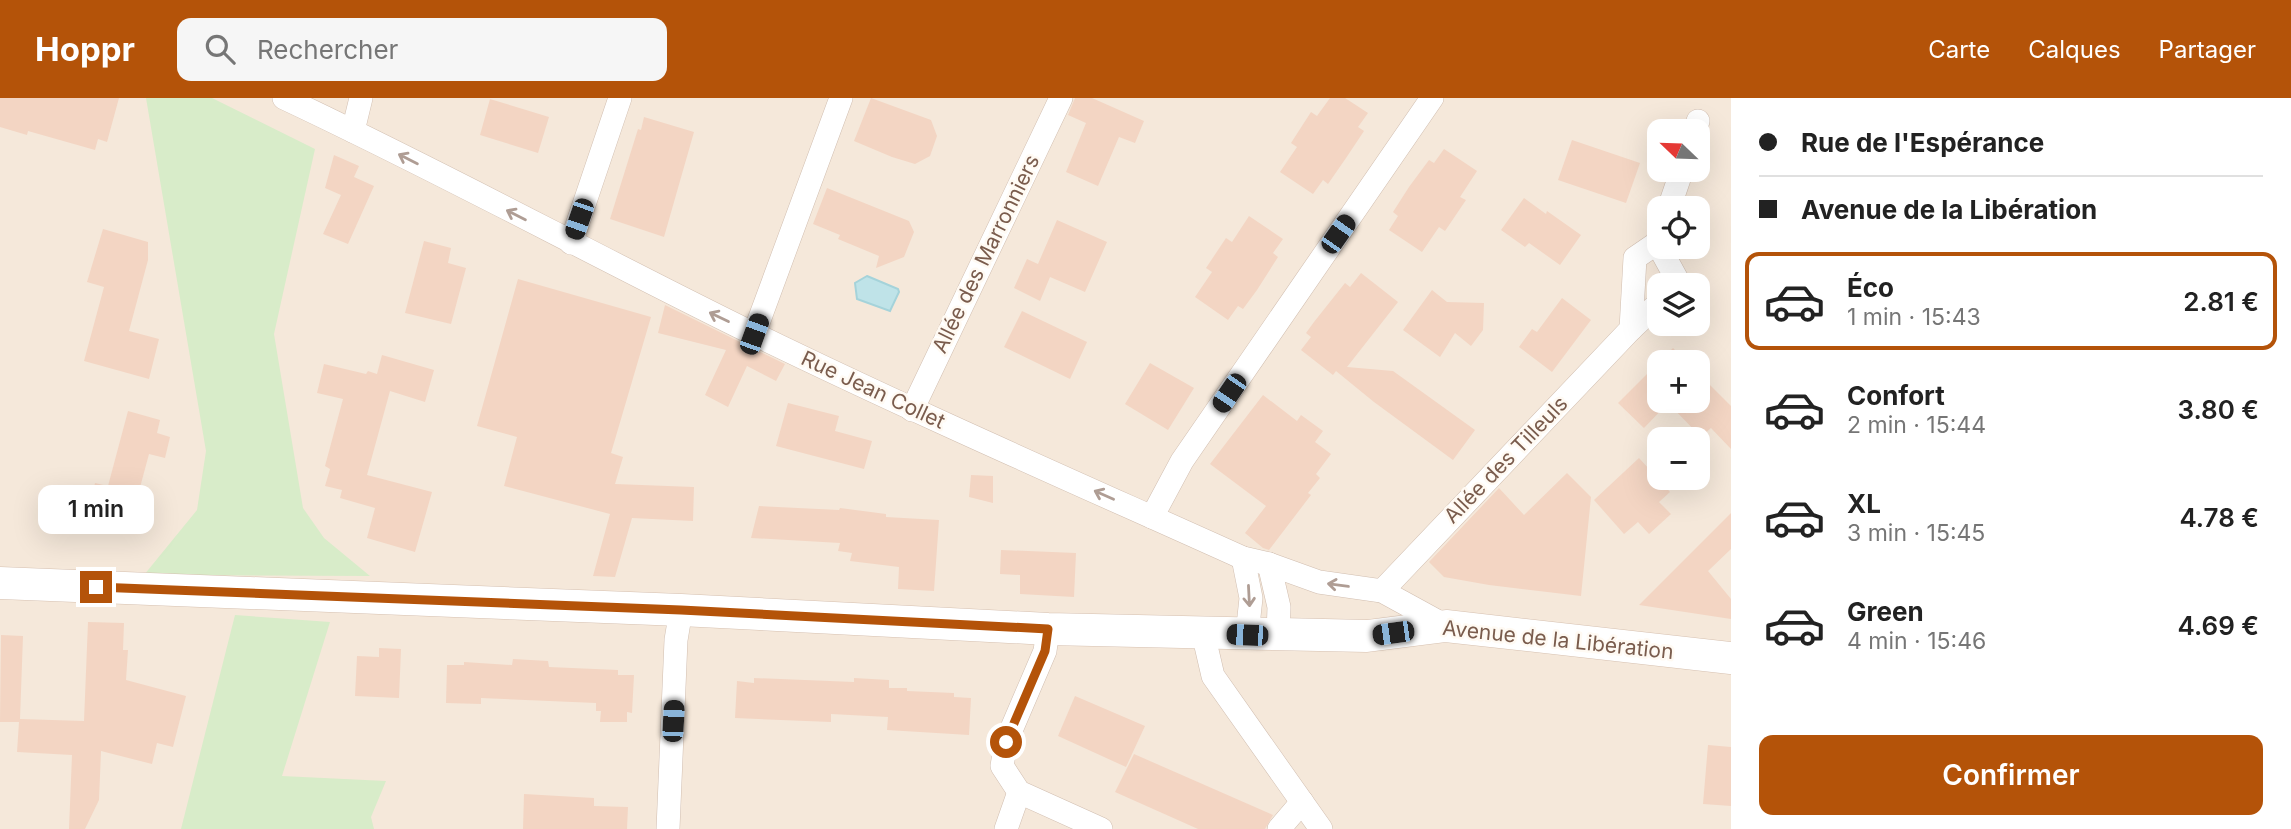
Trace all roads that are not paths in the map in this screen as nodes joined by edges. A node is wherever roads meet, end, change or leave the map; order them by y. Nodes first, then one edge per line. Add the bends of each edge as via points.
1 (284, 98) edge
2 (361, 98) edge
3 (620, 98) edge
4 (841, 98) edge
5 (1061, 98) edge
6 (1432, 98) edge
7 (353, 131) junction
8 (571, 243) junction
9 (1647, 248) edge
10 (1647, 314) edge
11 (1631, 329) junction
12 (754, 334) junction
13 (912, 410) junction
14 (1152, 517) junction
15 (1243, 558) junction
16 (1269, 564) junction
17 (0, 583) edge
18 (1382, 591) junction
19 (681, 610) junction
20 (1446, 626) junction
21 (1048, 629) junction
22 (1203, 633) junction
23 (1247, 635) junction
24 (1278, 635) junction
25 (1731, 658) edge
26 (1019, 792) junction
27 (1302, 802) junction
28 (668, 829) edge
29 (1006, 829) edge
30 (1101, 829) edge
31 (1279, 829) edge
32 (1321, 829) edge

1 - 7 street, Rue Jean Collet
2 - 7 street
3 - 8 street
4 - 12 street
5 - 13 street, Allée des Marronniers
6 - 14 street via 1182,460
8 -> 7 street, Rue Jean Collet
12 -> 8 street, Rue Jean Collet
9 - 11 street via 1635,258
10 - 11 street, Allée des Tilleuls
11 - 18 street, Allée des Tilleuls
12 - 13 street, Rue Jean Collet
14 -> 13 street, Rue Jean Collet
14 - 15 street, Rue Jean Collet
15 - 16 street, Rue Jean Collet
15 -> 23 street via 1251,598
18 -> 16 street, Rue Jean Collet via 1319,582
16 - 24 street via 1279,607
17 - 19 street, Avenue de la Libération
18 - 20 street, Rue Jean Collet
19 - 21 street, Avenue de la Libération
19 - 28 street
20 - 24 street, Avenue de la Libération via 1367,636
20 - 25 street, Avenue de la Libération
21 - 22 street, Avenue de la Libération
21 - 26 street via 1045,651 1006,742 1002,766
22 - 23 street, Avenue de la Libération
22 - 27 street via 1213,676
23 - 24 street, Avenue de la Libération
26 - 29 street
26 - 30 street
27 - 31 street
27 - 32 street

